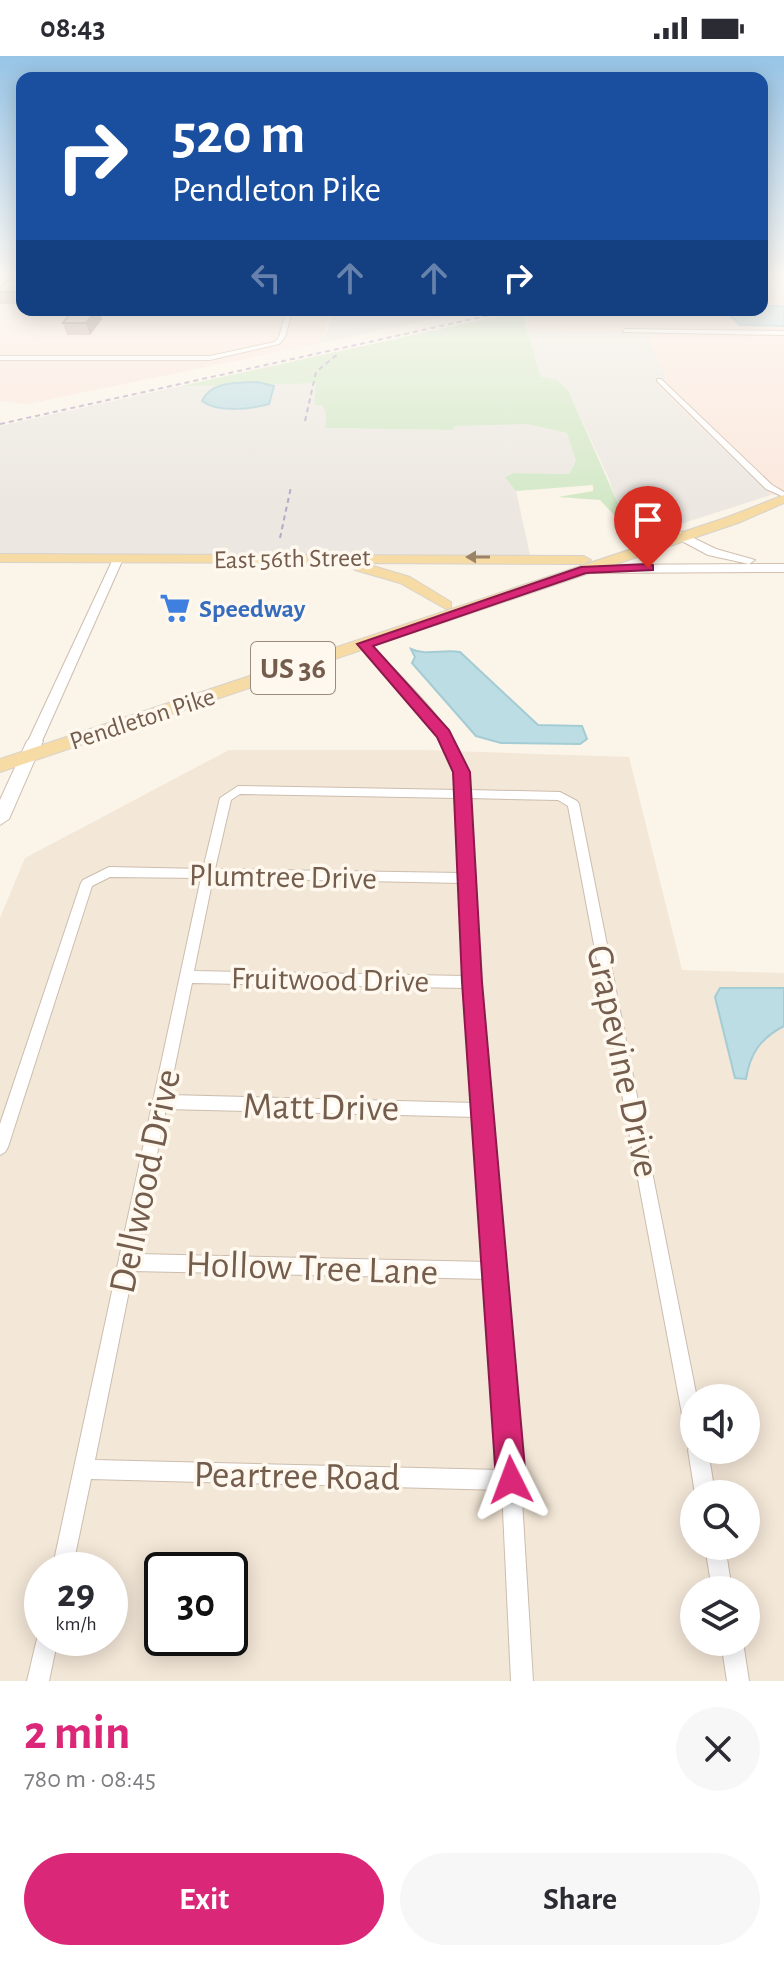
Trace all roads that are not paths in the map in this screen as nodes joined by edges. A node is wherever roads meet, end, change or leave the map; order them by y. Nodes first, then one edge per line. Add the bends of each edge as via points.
1 (242, 353) edge
2 (0, 358) edge
3 (659, 380) dead end
4 (784, 497) edge
5 (676, 534) junction
6 (636, 542) junction
7 (0, 558) edge
8 (526, 558) junction
9 (784, 562) edge
10 (117, 563) junction
11 (584, 564) junction
12 (0, 566) edge
13 (784, 568) edge
14 (446, 605) junction
15 (364, 644) junction
16 (32, 748) junction
17 (0, 752) edge
18 (0, 766) edge
19 (229, 794) joint
20 (463, 794) junction
21 (0, 819) edge
22 (208, 875) junction
23 (467, 878) junction
24 (187, 977) junction
25 (472, 982) junction
26 (159, 1102) junction
27 (482, 1110) junction
28 (0, 1147) edge
29 (127, 1262) junction
30 (497, 1271) junction
31 (686, 1384) edge
32 (83, 1469) junction
33 (511, 1480) junction
34 (66, 1552) edge
35 (43, 1656) edge
36 (734, 1656) edge
37 (38, 1681) edge
38 (522, 1681) edge
39 (738, 1681) edge

1 - 2 street via 218,358
3 - 4 street
4 - 5 main road, Pendleton Pike / US 36
5 - 6 main road, Pendleton Pike / US 36
5 - 9 main road via 724,556
5 - 11 main road, Pendleton Pike / US 36
6 - 8 main road
6 - 11 main road, Pendleton Pike / US 36
7 - 10 main road, East 56th Street
8 -> 10 main road, East 56th Street
8 - 11 main road, East 56th Street
10 - 12 main road, East 56th Street
10 - 14 main road, East 56th Street via 347,565 385,571
10 - 16 street
11 - 13 main road, East 56th Street
11 - 14 main road, Pendleton Pike / US 36
11 - 15 main road, Pendleton Pike / US 36
14 - 16 main road, Pendleton Pike / US 36
15 - 16 main road, Pendleton Pike / US 36
15 - 20 street via 449,741
16 - 17 main road, Pendleton Pike / US 36
16 - 18 main road, Pendleton Pike / US 36
16 - 21 main road
19 - 20 street, Grapevine Drive
19 - 22 street, Dellwood Drive
20 - 23 street
20 - 31 street, Grapevine Drive via 560,796 574,806
22 - 23 street, Plumtree Drive
22 - 24 street, Dellwood Drive
22 - 28 street, Plumtree Drive via 99,874 87,883
23 - 25 street
24 - 25 street, Fruitwood Drive
24 - 26 street, Dellwood Drive
25 - 27 street
26 - 27 street, Matt Drive
26 - 29 street, Dellwood Drive
27 - 30 street
29 - 30 street, Hollow Tree Lane
29 - 32 street, Dellwood Drive
30 - 33 street
32 - 33 street, Peartree Road
32 - 34 street, Dellwood Drive
33 - 38 street
35 - 37 street
36 - 39 street

